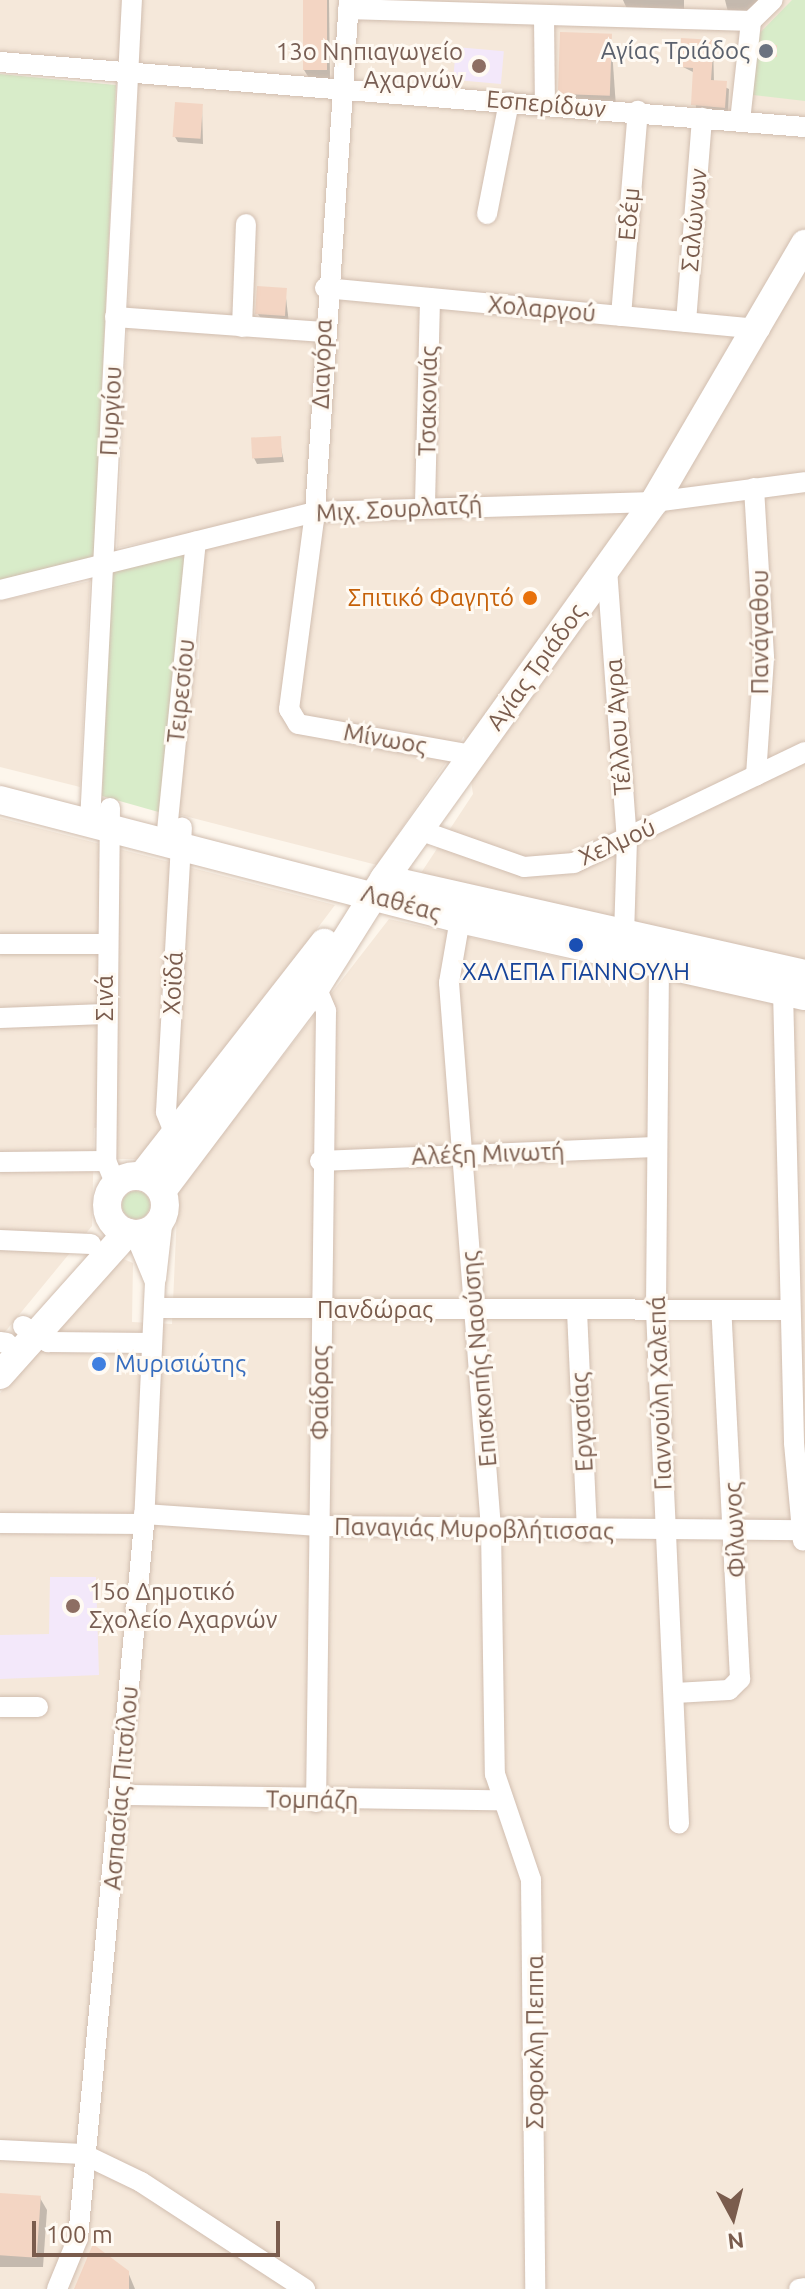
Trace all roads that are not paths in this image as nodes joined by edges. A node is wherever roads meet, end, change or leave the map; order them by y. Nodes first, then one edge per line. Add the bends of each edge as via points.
1 (132, 0) edge
2 (773, 0) edge
3 (348, 4) edge
4 (544, 16) junction
5 (751, 21) junction
6 (0, 62) edge
7 (129, 69) junction
8 (343, 86) junction
9 (509, 102) junction
10 (545, 105) junction
11 (638, 111) junction
12 (702, 118) junction
13 (740, 121) junction
14 (805, 127) edge
15 (487, 214) dead end
16 (246, 224) dead end
17 (802, 257) edge
18 (325, 288) junction
19 (430, 298) junction
20 (621, 316) junction
21 (115, 317) junction
22 (686, 322) junction
23 (242, 327) junction
24 (760, 329) junction
25 (323, 332) junction
26 (805, 482) edge
27 (754, 488) junction
28 (654, 502) junction
29 (425, 504) junction
30 (315, 512) junction
31 (196, 541) junction
32 (104, 565) junction
33 (607, 569) junction
34 (0, 590) edge
35 (298, 724) joint
36 (805, 752) edge
37 (472, 755) junction
38 (756, 776) junction
39 (0, 780) edge
40 (0, 800) edge
41 (100, 815) junction
42 (419, 830) junction
43 (174, 834) junction
44 (627, 840) junction
45 (375, 890) junction
46 (460, 919) junction
47 (624, 934) junction
48 (0, 944) edge
49 (105, 944) junction
50 (659, 964) junction
51 (316, 987) junction
52 (798, 987) edge
53 (105, 1014) junction
54 (0, 1018) edge
55 (176, 1137) junction
56 (655, 1147) junction
57 (460, 1155) junction
58 (320, 1161) junction
59 (0, 1162) edge
60 (138, 1186) junction
61 (124, 1229) junction
62 (0, 1240) edge
63 (91, 1244) junction
64 (155, 1282) junction
65 (154, 1308) junction
66 (320, 1310) junction
67 (477, 1310) junction
68 (721, 1310) junction
69 (789, 1310) junction
70 (577, 1311) junction
71 (656, 1311) junction
72 (13, 1340) edge
73 (152, 1343) junction
74 (798, 1346) edge
75 (0, 1375) edge
76 (144, 1519) junction
77 (0, 1523) edge
78 (319, 1526) junction
79 (491, 1529) junction
80 (736, 1530) junction
81 (587, 1532) junction
82 (665, 1532) junction
83 (803, 1535) edge
84 (675, 1693) junction
85 (0, 1707) edge
86 (38, 1707) dead end
87 (122, 1795) junction
88 (501, 1800) junction
89 (316, 1802) junction
90 (679, 1823) dead end
91 (0, 2150) edge
92 (83, 2154) junction
93 (57, 2289) edge
94 (305, 2289) edge
95 (535, 2289) edge

1 - 7 street, Πυργίου
2 - 5 street
3 - 4 street
3 - 8 street, Διαγόρα
4 - 5 street
4 - 10 street
5 - 13 street
6 - 7 street, Εσπερίδων
7 - 8 street, Εσπερίδων
7 - 21 street, Πυργίου
8 - 9 street, Εσπερίδων
8 - 18 street, Διαγόρα
9 - 10 street, Εσπερίδων
9 - 15 street
10 - 11 street, Εσπερίδων
11 - 12 street, Εσπερίδων
11 - 20 street, Εδέμ
12 - 13 street, Εσπερίδων
12 - 22 street, Σαλώνων
13 - 14 street, Εσπερίδων
16 - 23 street
17 - 24 street, Αγίας Τριάδος
18 - 19 street, Χολαργού
18 - 25 street, Διαγόρα
19 - 20 street, Χολαργού
19 - 29 street, Τσακονιάς
20 - 22 street, Χολαργού
21 - 23 street
21 - 32 street, Πυργίου
22 - 24 street, Χολαργού
23 - 25 street
24 - 28 street, Αγίας Τριάδος
25 - 30 street, Διαγόρα
26 - 27 street, Μιχ. Σουρλατζή
27 - 28 street, Μιχ. Σουρλατζή
27 - 38 street, Πανάγαθου via 764,658
28 - 29 street, Μιχ. Σουρλατζή
28 - 33 street, Αγίας Τριάδος
29 - 30 street, Μιχ. Σουρλατζή
30 - 31 street, Μιχ. Σουρλατζή
30 - 35 street, Διαγόρα via 289,709
31 - 32 street, Μιχ. Σουρλατζή
31 - 43 street, Τειρεσίου
32 - 34 street, Μιχ. Σουρλατζή
32 - 41 street, Πυργίου
33 - 37 street, Αγίας Τριάδος
33 - 44 street, Τέλλου Άγρα
35 - 37 street, Μίνωος
36 - 38 street, Χελμού
37 - 42 street, Αγίας Τριάδος
38 - 44 street, Χελμού
39 - 41 street, Λαθέας
40 - 41 street, Λαθέας
41 - 43 street, Λαθέας
41 - 49 street, Σινά
42 - 44 street, Χελμού via 524,867 574,863
42 - 45 street, Αγίας Τριάδος
43 - 45 street, Λαθέας
43 - 55 street, Χοϊδά via 166,1112
44 - 47 street, Τέλλου Άγρα
45 - 46 street, Λαθέας
45 - 47 street, Λαθέας
45 - 51 street, Αγίας Τριάδος
45 - 55 street, Αγίας Τριάδος
46 - 50 street, Λαθέας
46 - 57 street, Επισκοπής Ναούσης via 449,983
47 - 52 street, Λαθέας
48 - 49 street
49 - 53 street, Σινά
50 - 52 street, Λαθέας
50 - 56 street, Γιαννούλη Χαλεπά
51 - 58 street, Φαίδρας via 326,1011
51 - 60 street, Αγίας Τριάδος
52 - 69 street
53 - 54 street
53 - 60 street, Σινά
55 - 60 street, Αγίας Τριάδος
56 - 57 street, Αλέξη Μινωτή
56 - 71 street, Γιαννούλη Χαλεπά
57 - 58 street, Αλέξη Μινωτή
57 - 67 street, Επισκοπής Ναούσης
58 - 66 street, Φαίδρας
59 - 60 street
60 - 61 street, Αγίας Τριάδος
60 - 61 street, Αγίας Τριάδος via 107,1201
60 - 64 street, Ασπασίας Πιτσίλου
61 - 63 street, Αγίας Τριάδος
61 - 64 street, Ασπασίας Πιτσίλου
61 - 72 street, Αγίας Τριάδος
62 - 63 street
63 - 72 street, Αγίας Τριάδος
64 - 65 street, Ασπασίας Πιτσίλου
65 - 66 street, Πανδώρας
65 - 73 street, Ασπασίας Πιτσίλου
66 - 67 street, Πανδώρας
66 - 78 street, Φαίδρας
67 - 70 street, Πανδώρας
67 - 79 street, Επισκοπής Ναούσης
68 - 69 street, Πανδώρας
68 - 71 street, Πανδώρας
68 - 80 street, Φίλωνος
69 - 74 street
70 - 71 street, Πανδώρας
70 - 81 street, Εργασίας
71 - 82 street, Γιαννούλη Χαλεπά
72 - 73 street
72 - 75 street, Αγίας Τριάδος
73 - 76 street, Ασπασίας Πιτσίλου
74 - 83 street
76 - 77 street, Παναγιάς Μυροβλήτισσας
76 - 78 street, Παναγιάς Μυροβλήτισσας
76 - 87 street, Ασπασίας Πιτσίλου
78 - 79 street, Παναγιάς Μυροβλήτισσας
78 - 89 street, Φαίδρας
79 - 81 street, Παναγιάς Μυροβλήτισσας
79 - 88 street, Επισκοπής Ναούσης
80 - 82 street, Παναγιάς Μυροβλήτισσας
80 - 83 street, Παναγιάς Μυροβλήτισσας
80 - 84 street, Φίλωνος via 740,1679 729,1690
81 - 82 street, Παναγιάς Μυροβλήτισσας
82 - 84 street, Γιαννούλη Χαλεπά
84 - 90 street, Γιαννούλη Χαλεπά
85 - 86 street
87 - 89 street, Τομπάζη
87 - 92 street, Ασπασίας Πιτσίλου
88 - 89 street, Τομπάζη
88 - 95 street, Σοφοκλη Πεππα via 531,1880
91 - 92 street
92 - 93 street, Ασπασίας Πιτσίλου via 78,2238
92 - 94 street via 141,2182

